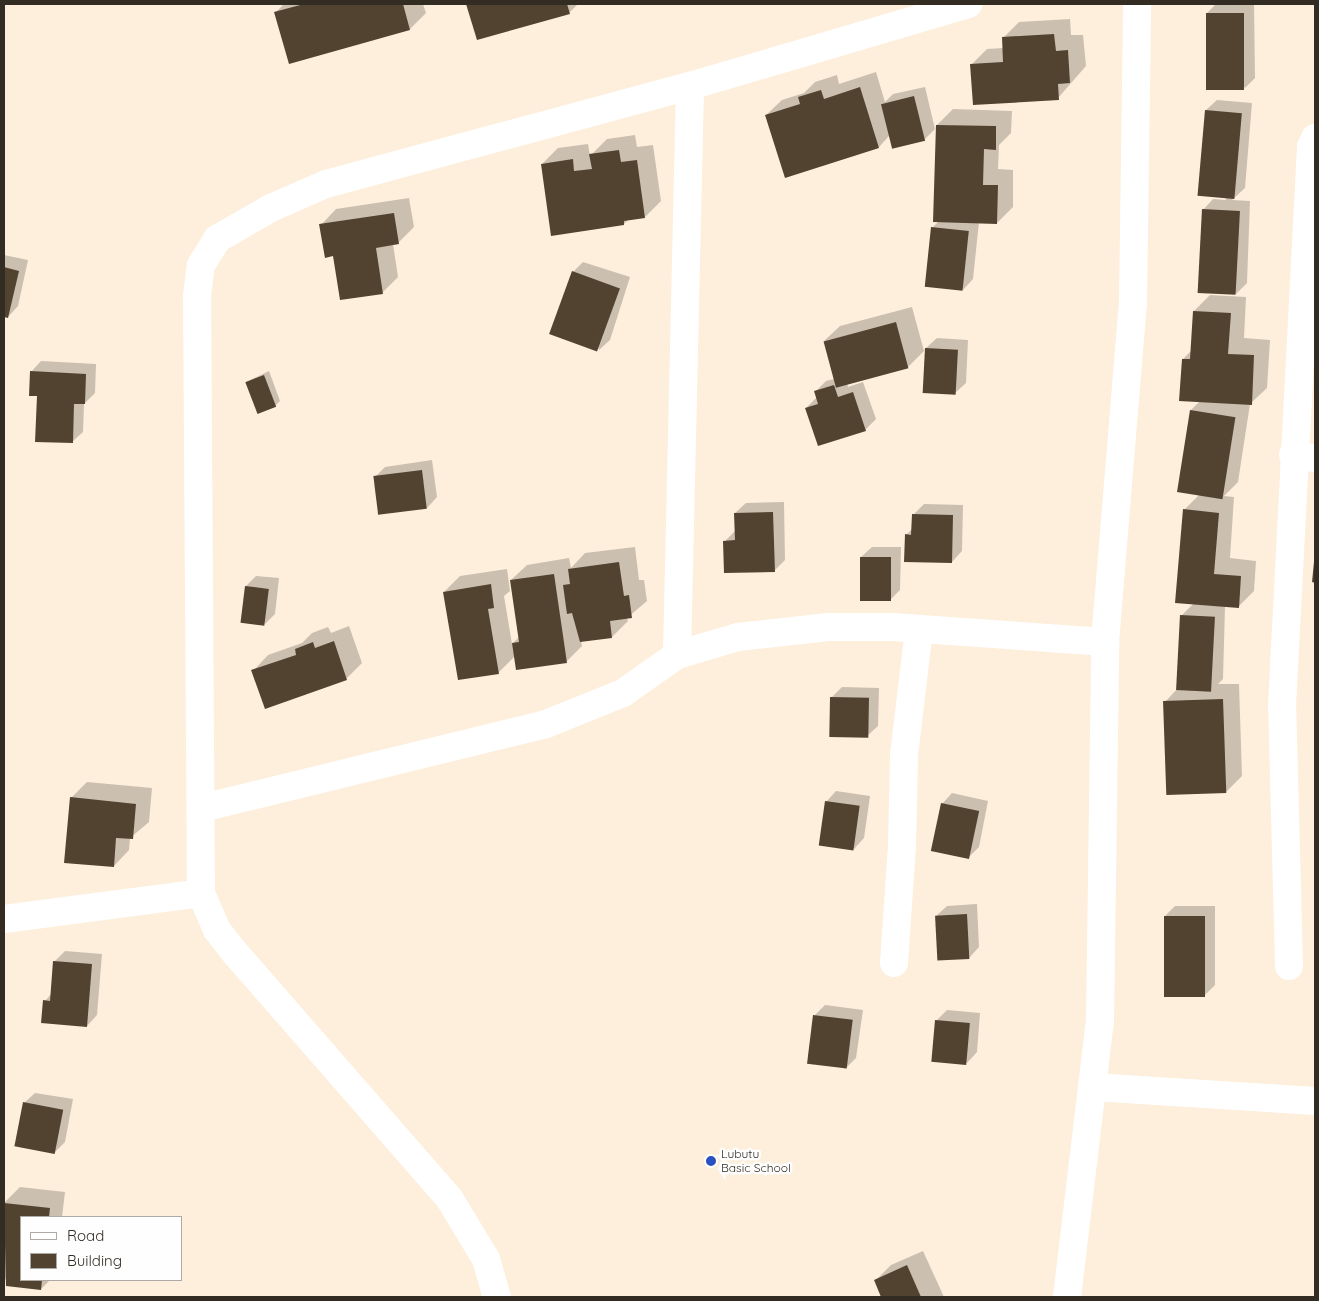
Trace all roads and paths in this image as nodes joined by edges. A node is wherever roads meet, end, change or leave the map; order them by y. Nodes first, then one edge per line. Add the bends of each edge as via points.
1 (968, 4) edge
2 (1137, 4) edge
3 (690, 86) junction
4 (1315, 138) edge
5 (1304, 456) edge
6 (919, 630) junction
7 (1105, 642) junction
8 (677, 655) junction
9 (202, 808) junction
10 (201, 893) junction
11 (4, 919) edge
12 (894, 963) dead end
13 (1289, 966) dead end
14 (1093, 1087) junction
15 (1315, 1101) edge
16 (497, 1297) edge
17 (1067, 1297) edge

1 - 3 street
2 - 7 street via 1132,302
3 - 8 street
3 - 9 street via 326,184 271,208 217,239 202,265 197,296
4 - 5 street via 1311,147
5 - 13 street via 1282,706
6 - 7 street
6 - 8 street via 819,628 738,637
6 - 12 street via 904,755
7 - 14 street via 1100,1022
8 - 9 street via 623,694 546,724
9 - 10 street
10 - 11 street
10 - 16 street via 217,930 236,954 449,1198 486,1259
14 - 15 street
14 - 17 street

